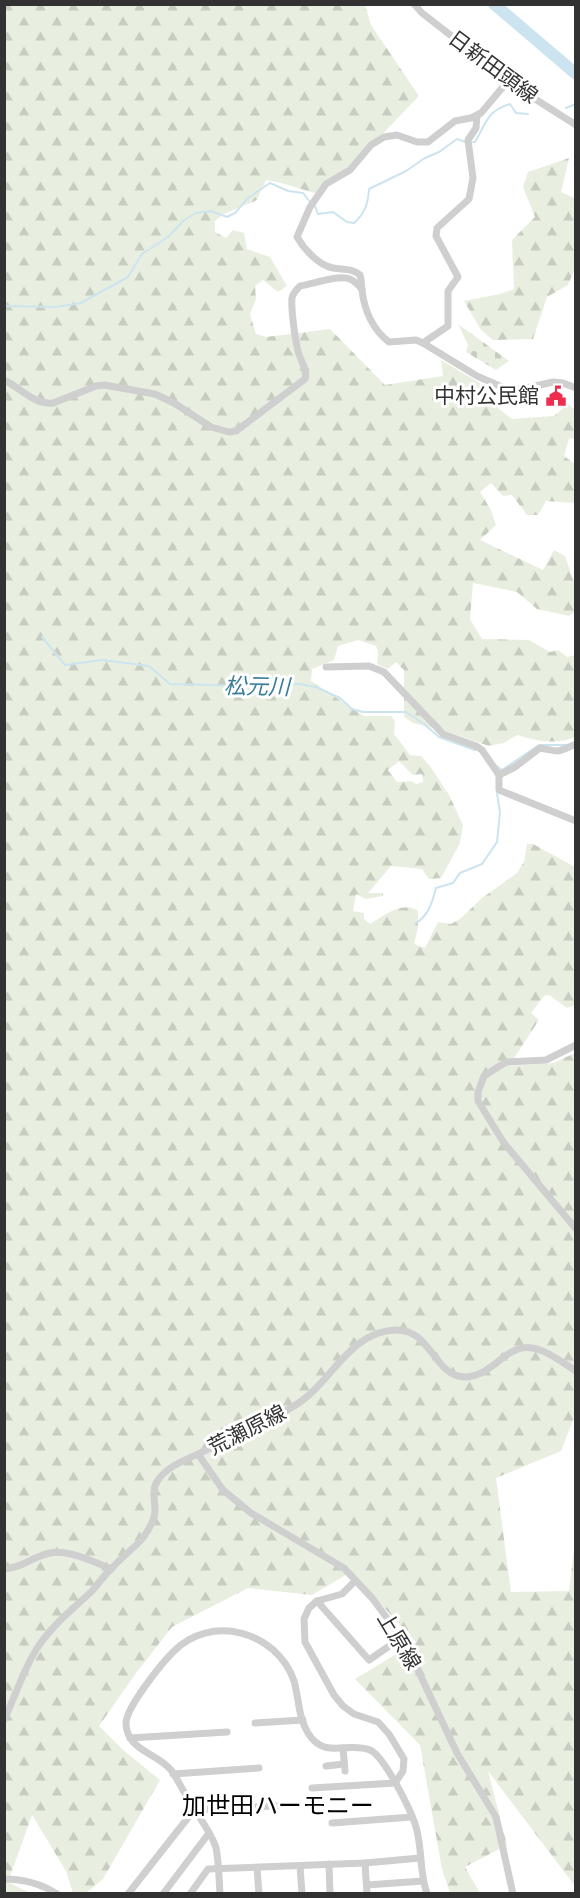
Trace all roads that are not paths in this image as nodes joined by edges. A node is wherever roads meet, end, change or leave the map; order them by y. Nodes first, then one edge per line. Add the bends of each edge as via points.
1 (414, 4) edge
2 (508, 81) junction
3 (477, 116) junction
4 (576, 125) edge
5 (362, 289) junction
6 (423, 343) junction
7 (4, 380) edge
8 (576, 388) edge
9 (326, 667) dead end
10 (576, 744) edge
11 (499, 775) junction
12 (576, 821) edge
13 (576, 1045) edge
14 (576, 1229) edge
15 (576, 1371) edge
16 (198, 1454) junction
17 (4, 1569) edge
18 (111, 1569) junction
19 (355, 1581) junction
20 (317, 1601) junction
21 (401, 1638) junction
22 (4, 1720) edge
23 (303, 1720) junction
24 (255, 1723) dead end
25 (227, 1732) dead end
26 (130, 1738) junction
27 (343, 1749) junction
28 (326, 1766) dead end
29 (259, 1768) dead end
30 (173, 1774) junction
31 (395, 1783) junction
32 (312, 1788) dead end
33 (291, 1805) dead end
34 (194, 1810) junction
35 (412, 1816) junction
36 (332, 1822) dead end
37 (209, 1833) junction
38 (420, 1858) junction
39 (365, 1863) junction
40 (329, 1864) junction
41 (300, 1866) junction
42 (257, 1868) junction
43 (218, 1869) junction
44 (4, 1879) edge
45 (423, 1881) junction
46 (367, 1885) junction
47 (57, 1893) edge
48 (128, 1893) edge
49 (163, 1893) edge
50 (190, 1893) edge
51 (220, 1893) edge
52 (259, 1893) edge
53 (302, 1893) edge
54 (330, 1893) edge
55 (367, 1893) edge
56 (427, 1893) edge
57 (513, 1893) edge

1 - 2 street, 日新田頭線
2 - 3 street
2 - 4 street, 日新田頭線
3 - 5 street via 455,121 428,142 397,135 377,141 350,170 326,184 316,197 297,237 319,262 360,275
3 - 6 street via 476,129 468,140 473,178 469,199 436,228 436,236 458,277 448,291 448,326
5 - 6 street via 368,317 382,337 389,342
5 - 7 street via 347,278 296,289 292,300 305,379 236,431 211,428 155,394 104,385 48,403
6 - 8 street via 502,387 522,389 553,382
9 - 11 street via 369,666 384,672 443,734 482,750
10 - 11 street via 555,752 540,748
11 - 12 street via 499,790
13 - 14 street via 546,1060 506,1062 484,1076 478,1092 478,1101 504,1143
15 - 16 street, 荒瀬原線 via 527,1347 517,1349 484,1372 460,1377 444,1367 414,1333 377,1333 347,1352 326,1380 298,1404
16 - 18 street, 荒瀬原線 via 174,1466 158,1480 153,1494 152,1523 143,1538
16 - 19 street, 上原線 via 223,1490 251,1513 339,1564
17 - 18 street via 51,1552 83,1556
18 - 22 street, 荒瀬原線 via 35,1651
19 - 20 street via 342,1593
19 - 21 street, 上原線
20 - 21 street via 369,1660
20 - 31 street via 304,1618 305,1642 343,1706 378,1722 389,1734 404,1759 403,1771
21 - 57 street, 上原線 via 457,1753 496,1816
23 - 24 street
23 - 26 street via 285,1662 270,1647 239,1631 214,1630 198,1634 167,1658 128,1712
23 - 27 street via 308,1734 319,1744
25 - 26 street
26 - 30 street
27 - 28 street via 345,1768
27 - 31 street via 370,1750 380,1758
29 - 30 street
30 - 34 street
31 - 32 street
31 - 35 street
33 - 34 street
34 - 37 street
34 - 48 street
35 - 36 street
35 - 38 street
37 - 43 street via 216,1846
37 - 49 street
38 - 39 street
38 - 45 street
39 - 40 street
39 - 46 street
40 - 41 street
40 - 54 street
41 - 42 street
41 - 53 street
42 - 43 street
42 - 52 street
43 - 50 street via 208,1869
43 - 51 street
44 - 47 street via 36,1882
45 - 46 street
45 - 56 street
46 - 55 street

